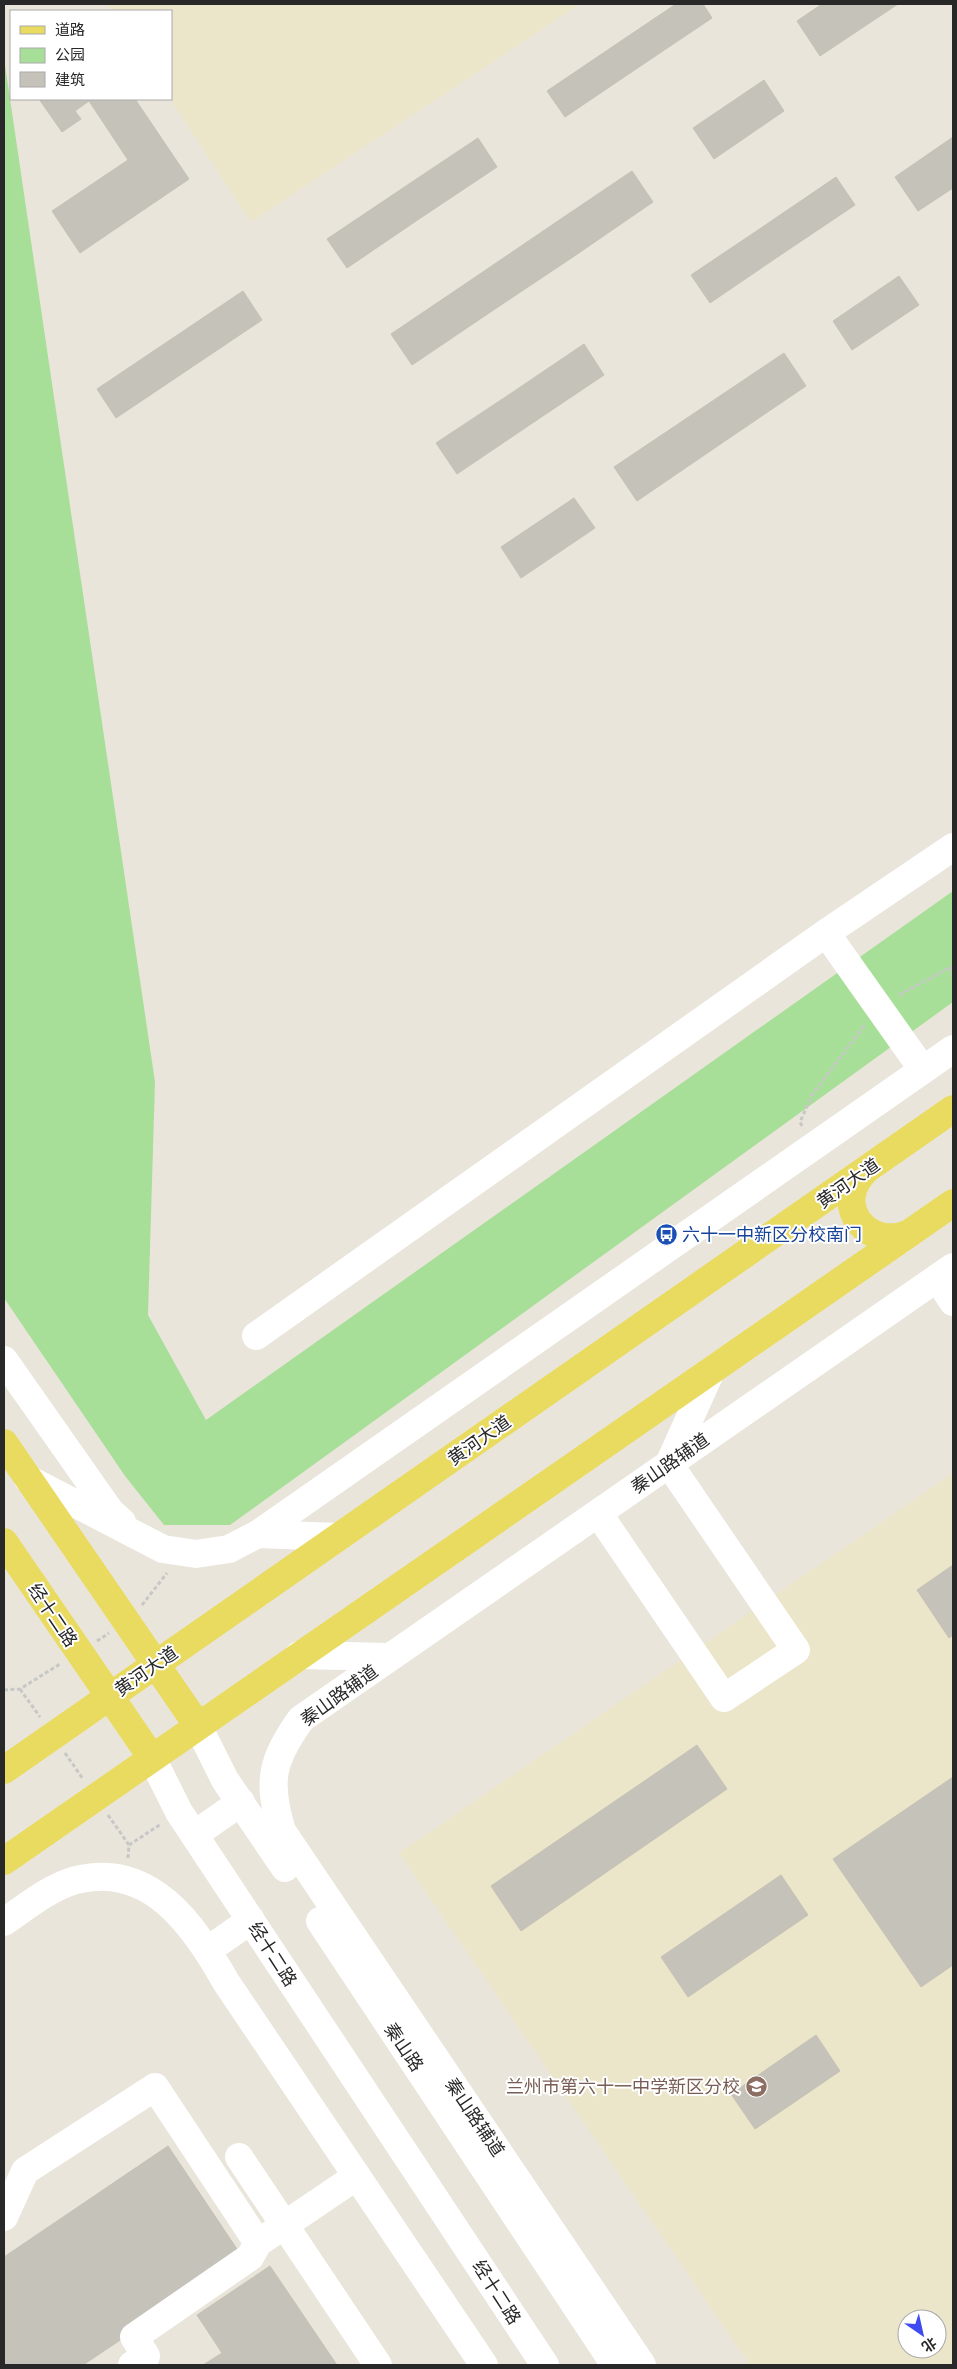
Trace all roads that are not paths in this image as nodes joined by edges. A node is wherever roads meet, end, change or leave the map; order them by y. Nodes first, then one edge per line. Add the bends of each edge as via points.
1 (953, 847) edge
2 (826, 933) junction
3 (953, 1049) edge
4 (924, 1070) junction
5 (953, 1109) edge
6 (868, 1168) junction
7 (953, 1203) edge
8 (911, 1232) junction
9 (945, 1273) edge
10 (953, 1302) edge
11 (256, 1336) dead end
12 (4, 1360) edge
13 (711, 1370) junction
14 (4, 1443) edge
15 (669, 1464) junction
16 (28, 1479) junction
17 (598, 1513) junction
18 (134, 1534) junction
19 (258, 1534) junction
20 (338, 1537) junction
21 (4, 1542) edge
22 (299, 1656) junction
23 (390, 1657) junction
24 (155, 1665) junction
25 (108, 1697) junction
26 (198, 1726) junction
27 (152, 1758) junction
28 (4, 1770) edge
29 (241, 1802) junction
30 (194, 1835) junction
31 (4, 1861) edge
32 (8, 1916) edge
33 (251, 1920) junction
34 (208, 1950) junction
35 (239, 2157) dead end
36 (357, 2176) junction
37 (4, 2216) edge
38 (284, 2225) junction
39 (258, 2243) junction
40 (132, 2365) edge
41 (378, 2365) edge
42 (484, 2365) edge
43 (545, 2365) edge
44 (615, 2365) edge
45 (642, 2365) edge

1 - 2 street
2 - 4 street
2 - 11 street
3 - 4 street
4 - 19 street
5 - 6 main road, 黄河大道
6 - 8 main road via 853,1189 854,1216 862,1227 885,1238 899,1238
6 - 20 main road, 黄河大道
7 - 8 main road
8 - 13 main road
9 - 10 street
9 - 15 street, 秦山路辅道
12 - 18 street via 110,1511
13 - 15 street
13 - 22 main road
14 - 16 main road
15 - 17 street, 秦山路辅道
15 - 17 street via 796,1650 724,1698
16 - 18 street
16 - 24 main road
17 - 23 street, 秦山路辅道
18 - 19 street via 163,1549 196,1554 229,1549
19 - 20 street
20 - 24 main road, 黄河大道
21 - 25 main road, 经十二路
22 - 23 street
22 - 26 main road
23 - 45 street, 秦山路辅道 via 301,1719 283,1744 274,1772 274,1802 282,1831
24 - 25 main road, 黄河大道
24 - 26 main road
25 - 27 main road, 经十二路
25 - 28 main road, 黄河大道
26 - 27 main road
26 - 29 street, 秦山路
27 - 30 street, 经十二路
27 - 31 main road
29 - 30 street
29 - 44 street, 秦山路
30 - 33 street, 经十二路
32 - 34 street via 76,1880 108,1876 139,1883 167,1900
33 - 34 street
33 - 43 street, 经十二路
34 - 36 street via 226,1982
35 - 38 street
36 - 38 street
36 - 42 street
37 - 39 street via 25,2171 155,2087
38 - 39 street
38 - 41 street
39 - 40 street via 250,2257 134,2337 146,2356

